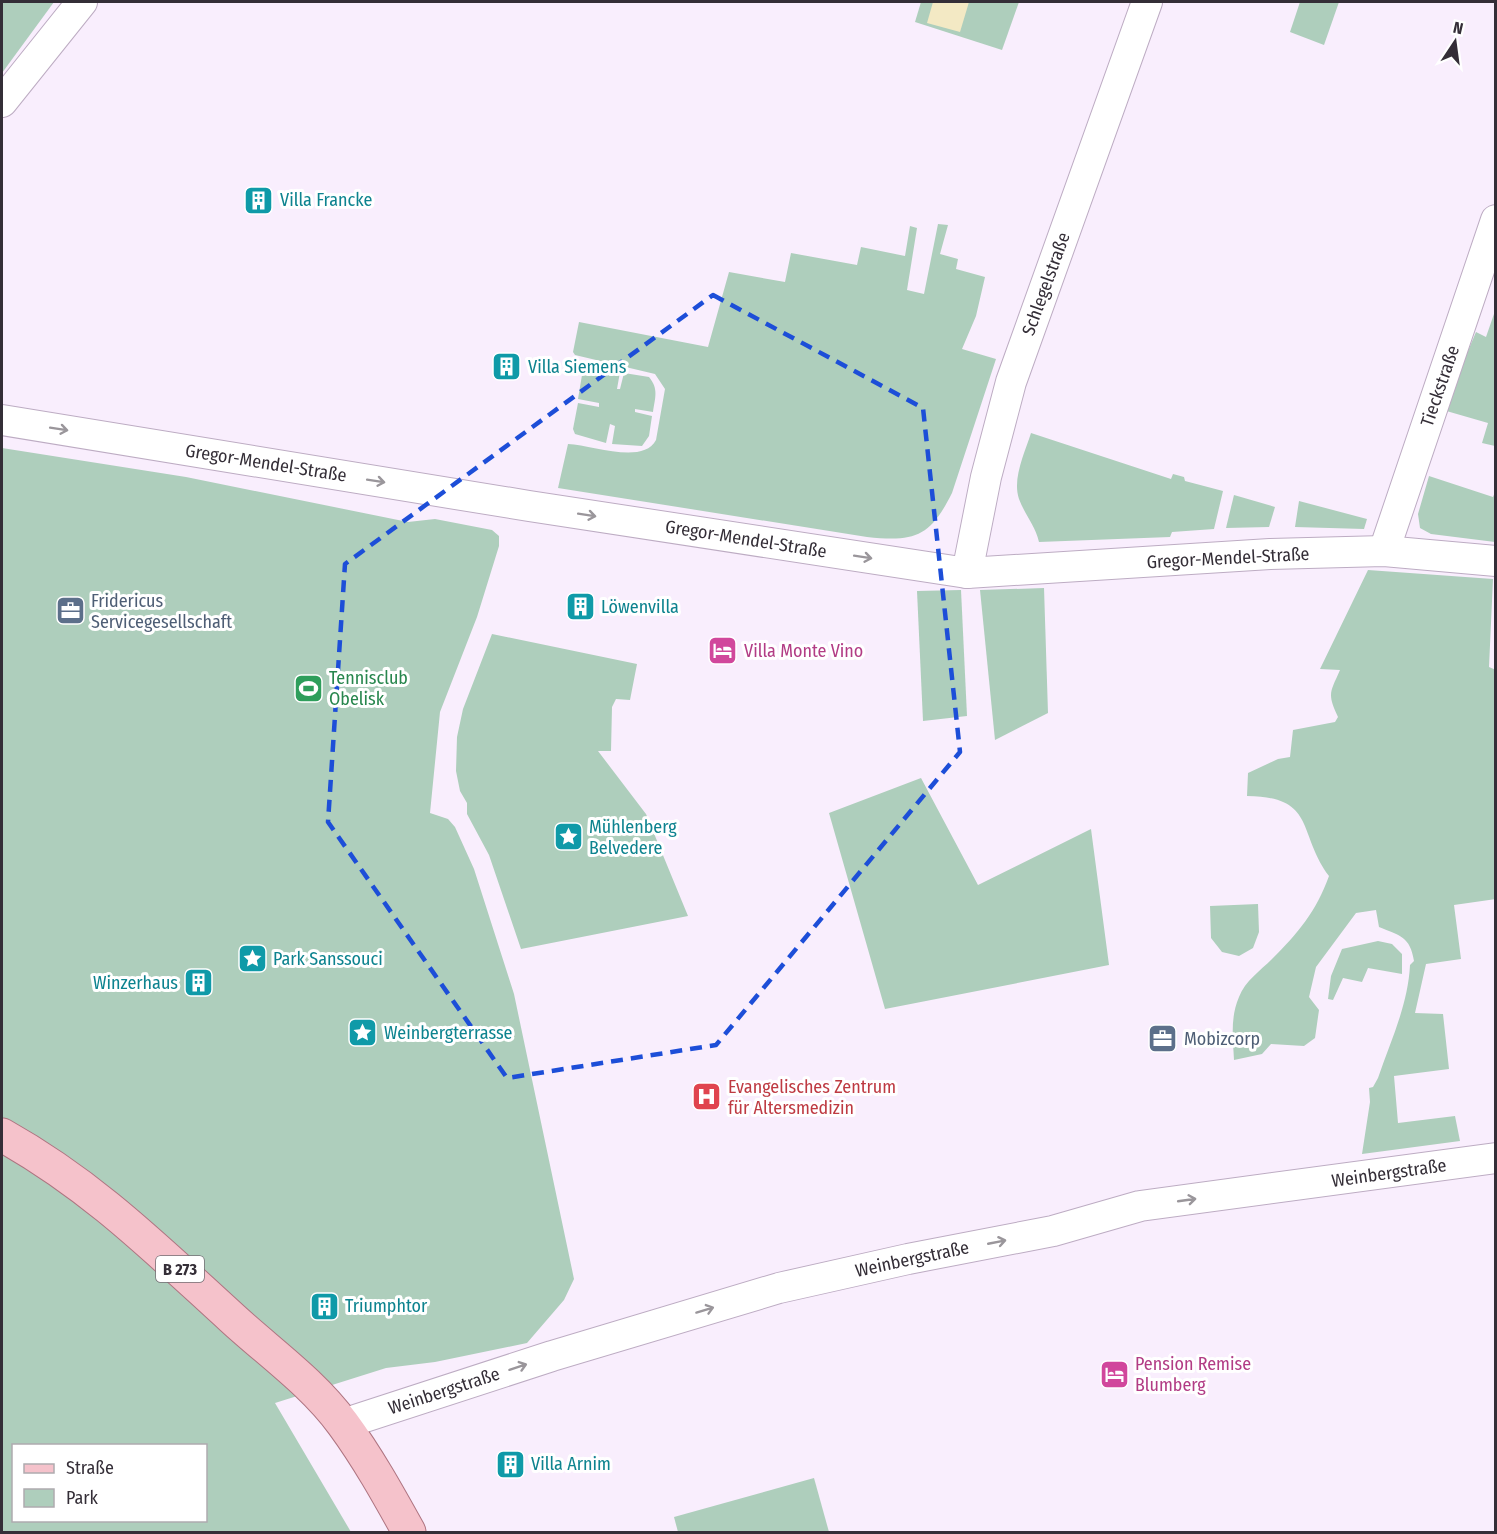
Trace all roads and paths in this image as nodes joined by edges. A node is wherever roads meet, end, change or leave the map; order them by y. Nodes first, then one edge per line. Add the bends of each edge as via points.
1 (82, 2) edge
2 (1147, 2) edge
3 (2, 102) edge
4 (1496, 220) edge
5 (2, 420) edge
6 (1384, 551) junction
7 (1496, 561) edge
8 (967, 573) junction
9 (2, 1135) edge
10 (1496, 1158) edge
11 (342, 1424) junction
12 (410, 1533) edge

1 - 3 street
2 - 8 street, Schlegelstraße via 1011,382 986,477
4 - 6 street, Tieckstraße
5 -> 8 street, Gregor-Mendel-Straße
6 - 7 street, Gregor-Mendel-Straße
6 - 8 street, Gregor-Mendel-Straße via 1270,554
9 - 11 main road, B 273 via 107,1204 289,1364
11 -> 10 street, Weinbergstraße via 768,1292 897,1261 1053,1231 1140,1206
11 - 12 main road, B 273

